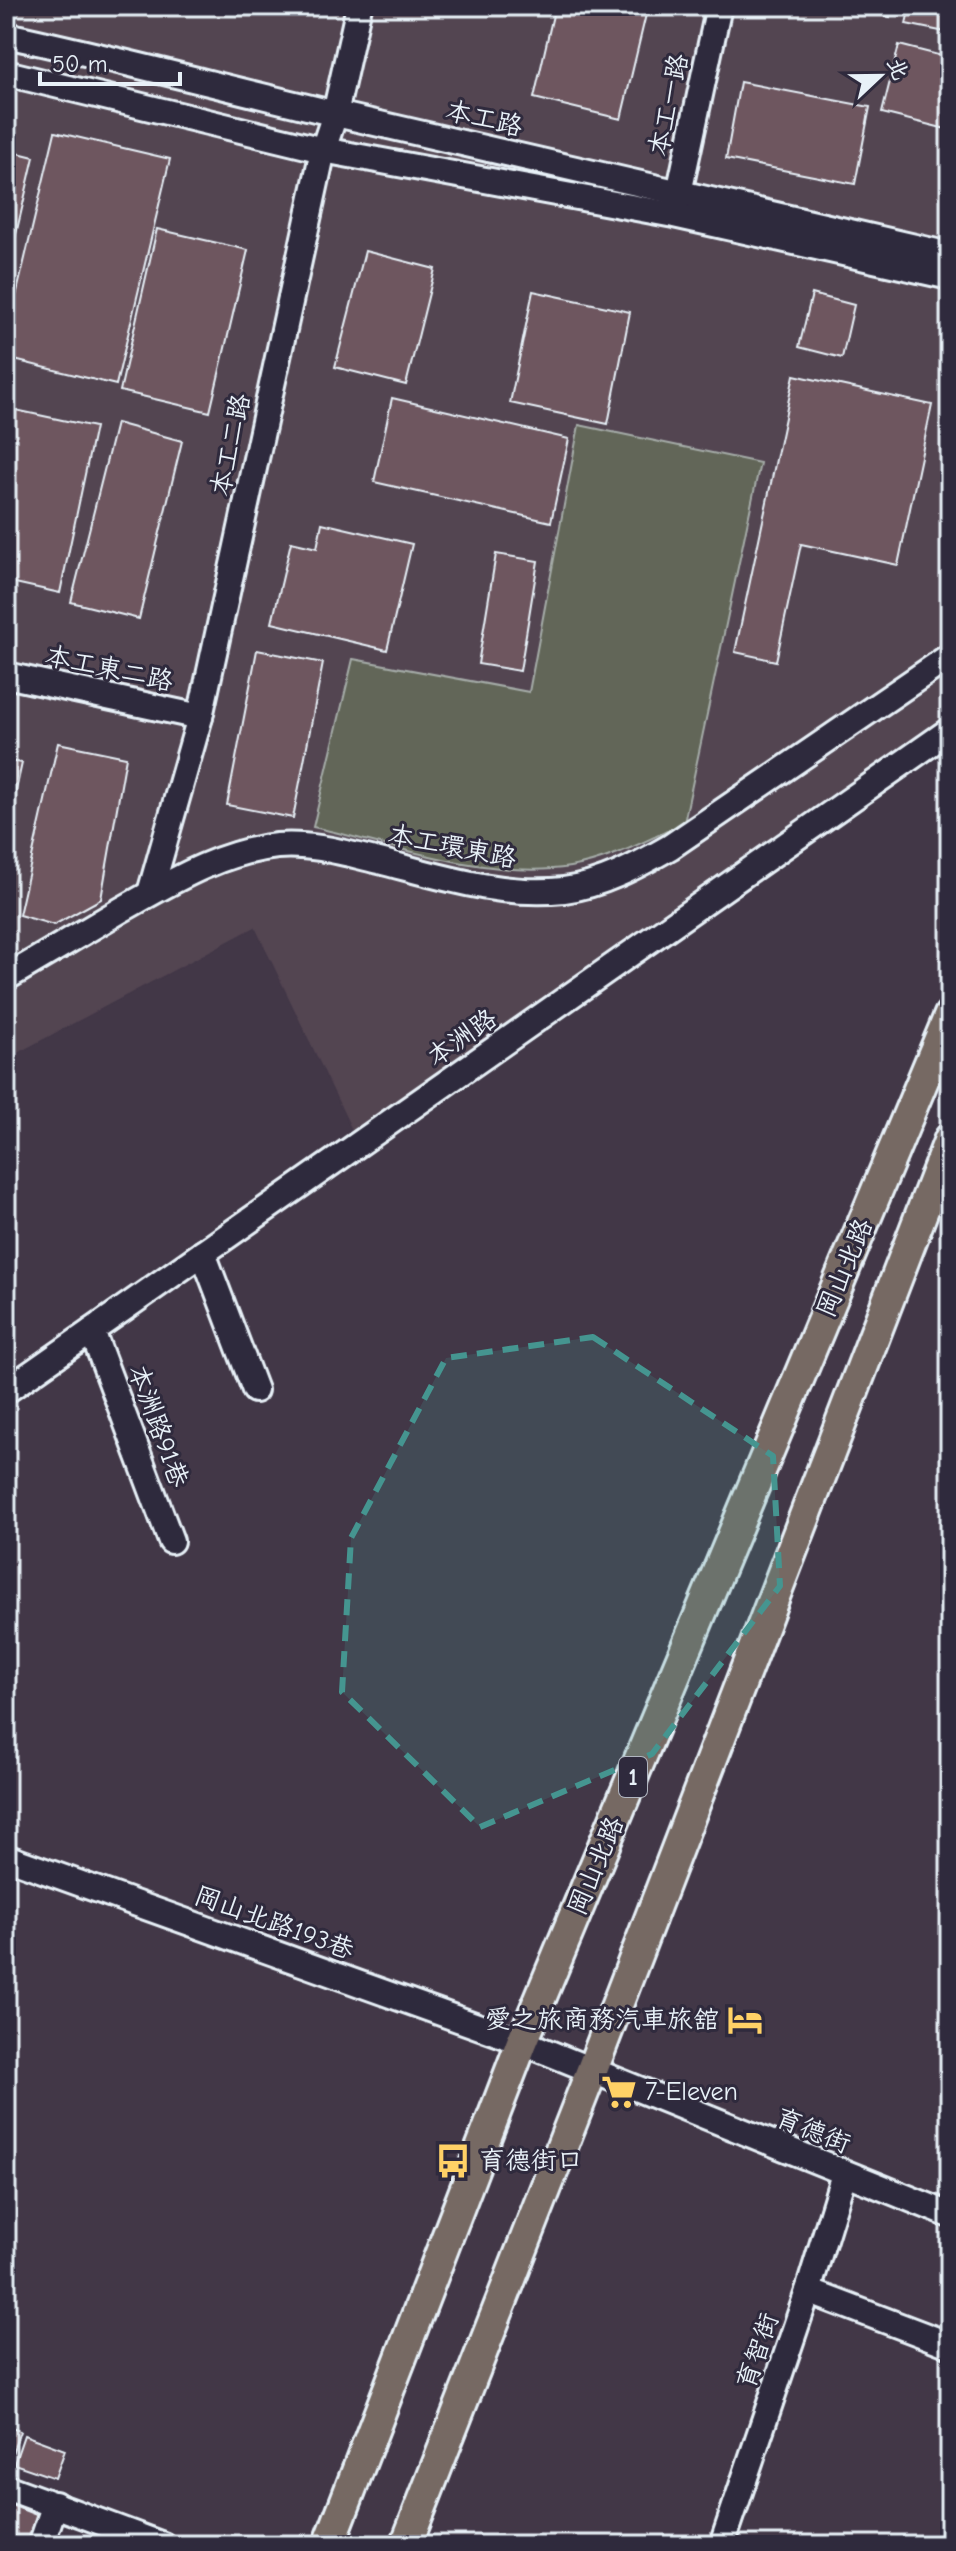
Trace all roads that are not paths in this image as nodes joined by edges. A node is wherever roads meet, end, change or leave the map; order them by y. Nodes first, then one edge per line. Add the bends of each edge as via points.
1 (359, 6) edge
2 (719, 6) edge
3 (6, 35) edge
4 (6, 73) edge
5 (335, 114) junction
6 (323, 150) junction
7 (679, 191) junction
8 (674, 215) junction
9 (950, 255) edge
10 (950, 277) edge
11 (950, 656) edge
12 (6, 675) edge
13 (200, 717) junction
14 (950, 730) edge
15 (150, 893) junction
16 (6, 978) edge
17 (950, 1015) edge
18 (950, 1139) edge
19 (203, 1253) junction
20 (92, 1331) junction
21 (255, 1390) dead end
22 (6, 1391) edge
23 (171, 1541) dead end
24 (6, 1857) edge
25 (522, 2042) junction
26 (592, 2070) junction
27 (844, 2174) junction
28 (950, 2215) edge
29 (808, 2291) junction
30 (950, 2345) edge
31 (6, 2487) edge
32 (55, 2504) junction
33 (41, 2545) edge
34 (163, 2545) edge
35 (329, 2545) edge
36 (406, 2545) edge
37 (722, 2545) edge

1 - 5 street, 本工二路
2 - 7 street, 本工一路
3 - 5 street, 本工路
4 - 6 street
5 - 6 street, 本工二路
5 - 7 street, 本工路
6 - 8 street
6 - 13 street, 本工二路
7 - 8 street, 本工一路
7 - 9 street, 本工路
8 - 10 street
11 - 15 street, 本工環東路 via 670,847 599,881 565,890 483,887 321,847 279,846 195,869
12 - 13 street, 本工東二路
13 - 15 street, 本工二路
14 - 19 street, 本洲路
15 - 16 street, 本工環東路
17 - 25 main road, 岡山北路 / 1
18 - 26 main road, 岡山北路
19 - 20 street, 本洲路
19 - 21 street
20 - 22 street, 本洲路
20 - 23 street, 本洲路91巷
24 - 25 street, 岡山北路193巷
25 - 26 street, 育德街
25 - 35 main road, 岡山北路 / 1
26 - 27 street, 育德街
26 - 36 main road, 岡山北路
27 - 28 street, 育德街
27 - 29 street, 育智街
29 - 30 street
29 - 37 street, 育智街
31 - 32 street
32 - 33 street
32 - 34 street

